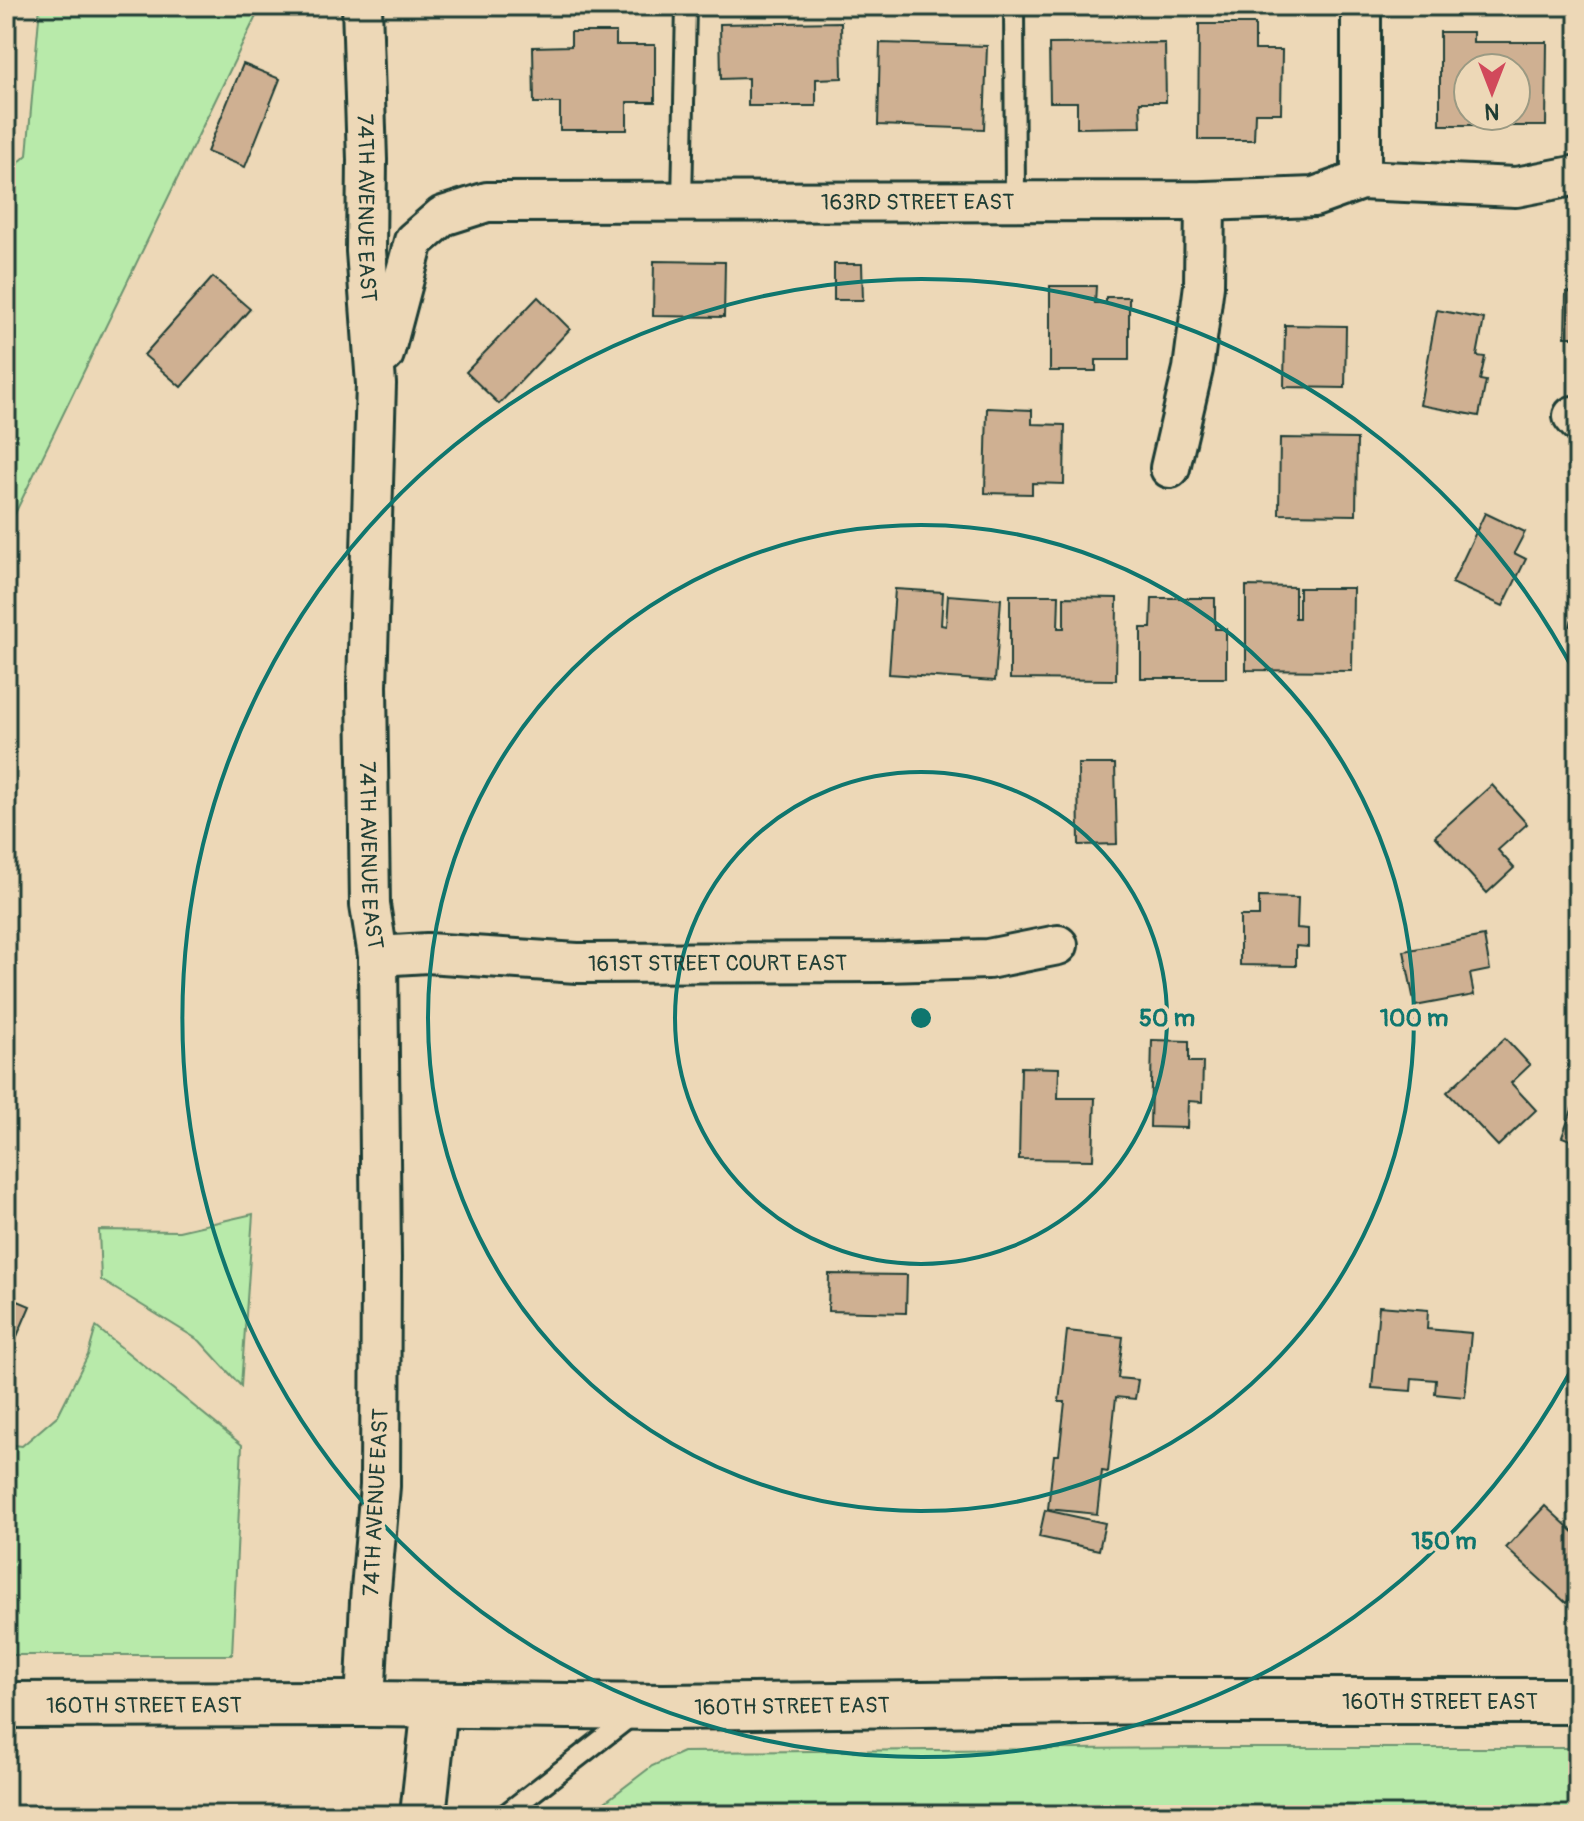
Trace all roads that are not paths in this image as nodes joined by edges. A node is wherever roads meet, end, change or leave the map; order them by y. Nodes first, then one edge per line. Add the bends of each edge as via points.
1 (362, 6) edge
2 (686, 6) edge
3 (1014, 6) edge
4 (1361, 6) edge
5 (1578, 175) edge
6 (1361, 180) junction
7 (682, 201) junction
8 (1015, 201) junction
9 (1205, 201) junction
10 (376, 384) junction
11 (1170, 468) dead end
12 (1058, 945) dead end
13 (378, 956) junction
14 (1578, 1701) edge
15 (365, 1704) junction
16 (6, 1705) edge
17 (435, 1706) junction
18 (643, 1707) junction
19 (423, 1815) edge
20 (504, 1815) edge

1 - 10 street, 74TH AVENUE EAST via 366,251
2 - 7 lane
3 - 8 lane
4 - 6 street
5 - 6 street, 163RD STREET EAST via 1516,187
6 - 9 street, 163RD STREET EAST via 1314,197
7 - 8 street, 163RD STREET EAST
7 - 10 street, 163RD STREET EAST via 487,202 443,216 414,241
8 - 9 street, 163RD STREET EAST
9 - 11 street via 1204,285 1193,369
10 - 13 street, 74TH AVENUE EAST via 367,686 370,905
12 - 13 street, 161ST STREET COURT EAST via 988,959 886,962 577,963 427,953
13 - 15 street, 74TH AVENUE EAST via 380,1486
14 - 18 main road, 160TH STREET EAST
15 - 16 main road, 160TH STREET EAST
15 - 17 main road, 160TH STREET EAST
17 - 18 main road, 160TH STREET EAST
17 - 19 main road
18 - 20 lane

